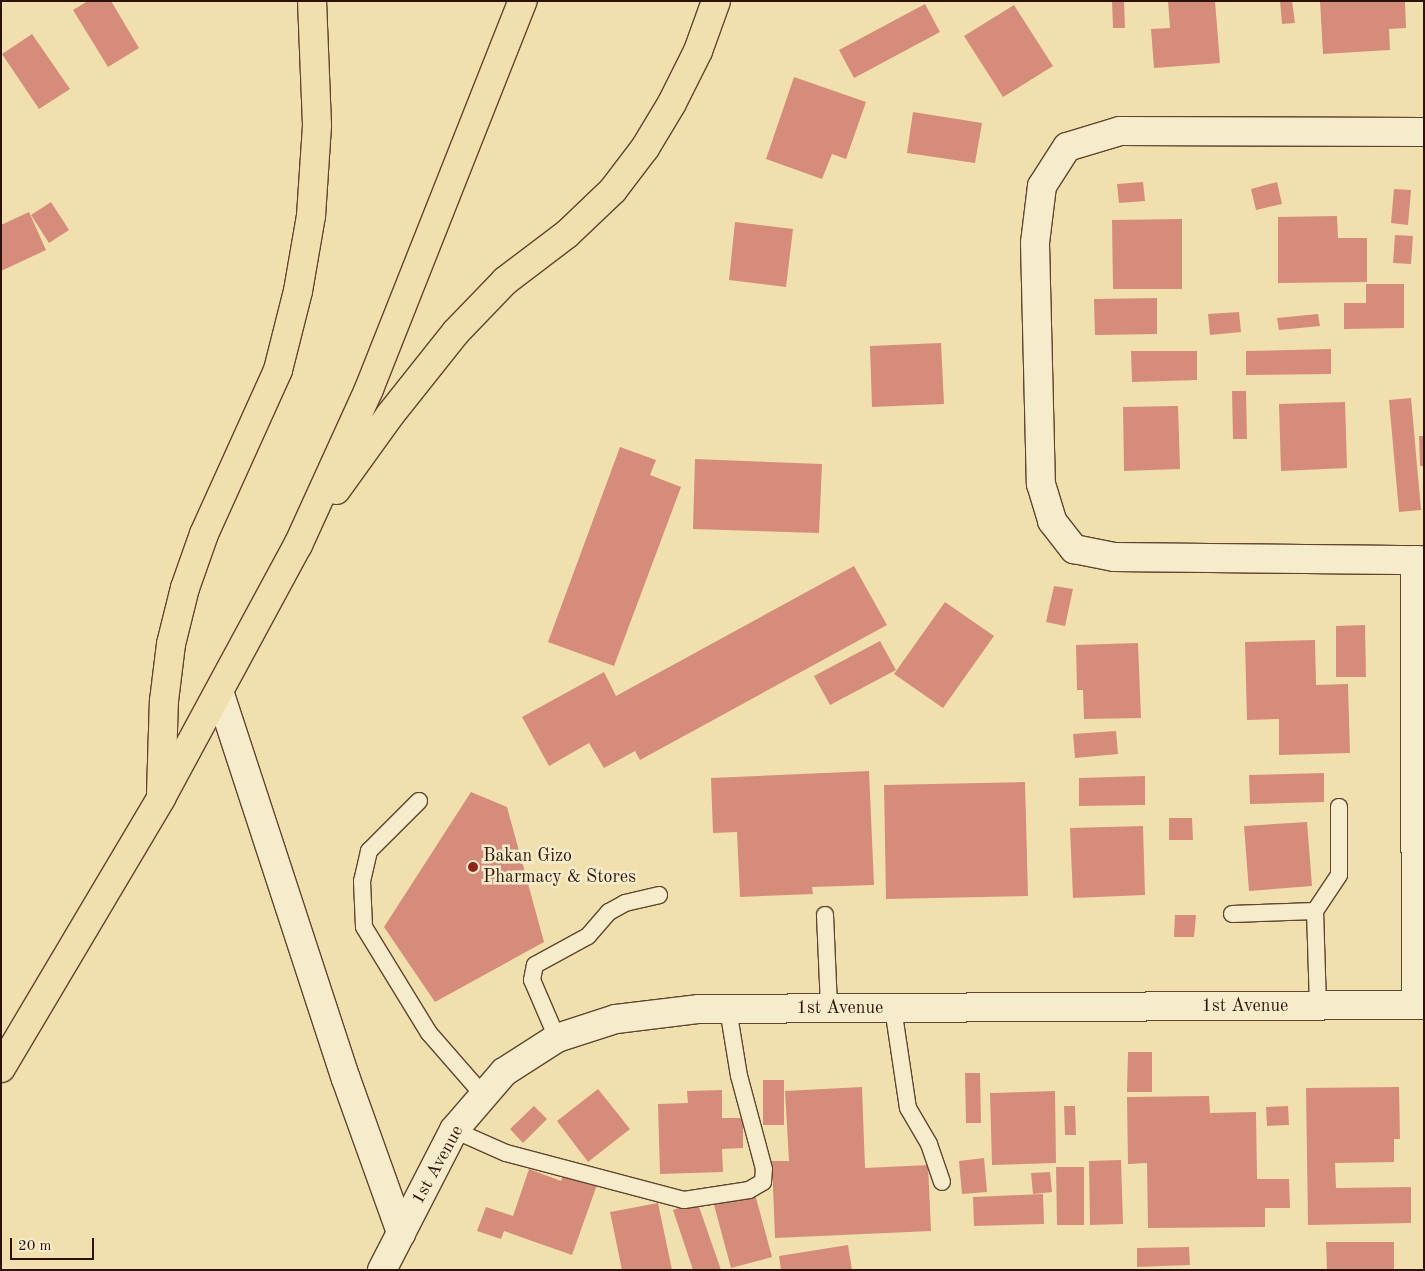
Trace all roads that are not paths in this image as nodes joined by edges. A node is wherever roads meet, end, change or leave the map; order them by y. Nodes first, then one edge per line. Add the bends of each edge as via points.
1 (312, 1) edge
2 (523, 1) edge
3 (716, 1) edge
4 (1424, 132) edge
5 (298, 545) junction
6 (1420, 560) edge
7 (220, 694) junction
8 (160, 798) junction
9 (419, 802) dead end
10 (1339, 808) dead end
11 (659, 894) dead end
12 (1315, 911) junction
13 (1232, 914) dead end
14 (825, 916) dead end
15 (1420, 1005) edge
16 (1318, 1006) junction
17 (829, 1008) junction
18 (893, 1008) junction
19 (728, 1009) junction
20 (557, 1038) junction
21 (1, 1068) edge
22 (483, 1096) junction
23 (454, 1130) junction
24 (942, 1182) dead end
25 (401, 1233) junction
26 (382, 1270) edge

1 - 8 main road via 317,125 310,216 298,291 278,370 204,534 185,588 171,644 164,701
2 - 5 main road via 369,389
3 - 5 main road via 698,51 672,103 645,148 613,190 567,234 505,281 456,332 390,415
4 - 6 street via 1120,131 1067,147 1042,186 1035,243 1041,484 1052,521 1074,549 1114,557
5 - 7 main road
6 - 15 street
7 - 8 main road
7 - 25 street via 346,1079
8 - 21 main road
9 - 22 lane via 369,851 362,881 364,927 429,1034
10 - 12 lane via 1339,875
11 - 20 lane via 625,903 609,912 588,936 535,965 532,980
12 - 13 lane
12 - 16 lane
14 - 17 lane
15 - 16 street, 1st Avenue
16 - 18 street, 1st Avenue
17 - 18 street, 1st Avenue
17 - 19 street, 1st Avenue
18 - 24 lane via 908,1108 928,1144
19 - 20 street, 1st Avenue via 616,1019
19 - 23 lane via 740,1076 764,1169 763,1182 749,1190 684,1200 506,1153
20 - 22 street, 1st Avenue via 504,1072
22 - 23 street, 1st Avenue
23 - 25 street, 1st Avenue
25 - 26 street, 1st Avenue

